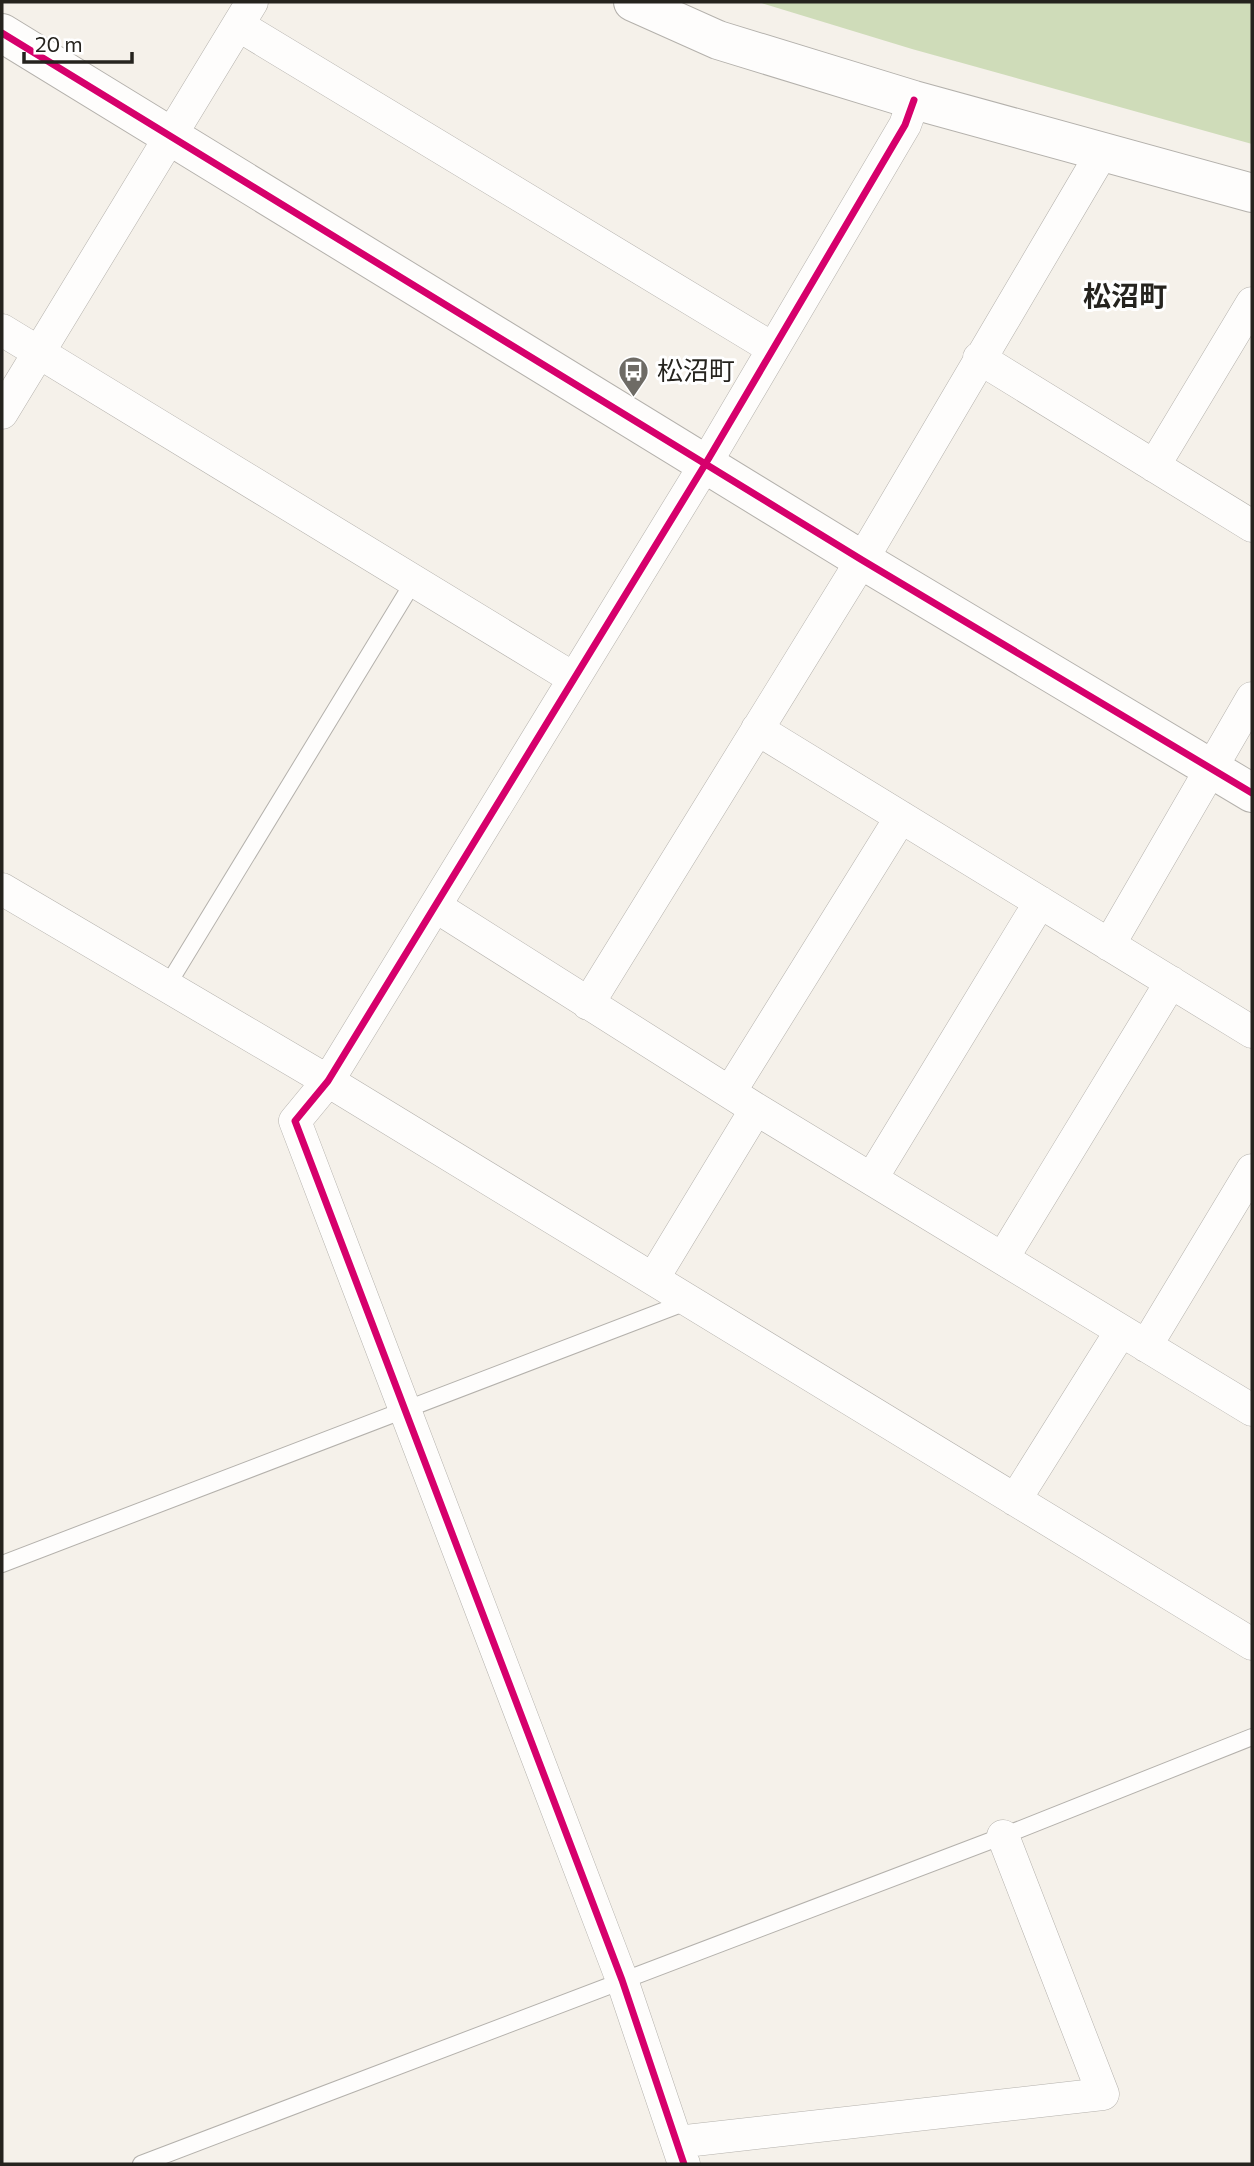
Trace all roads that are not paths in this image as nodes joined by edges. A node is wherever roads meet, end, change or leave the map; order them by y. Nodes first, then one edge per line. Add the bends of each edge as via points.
1 (633, 2) edge
2 (245, 13) edge
3 (2, 33) edge
4 (914, 100) junction
5 (170, 136) junction
6 (1103, 151) junction
7 (1252, 193) edge
8 (1252, 303) edge
9 (2, 330) edge
10 (772, 348) junction
11 (40, 352) junction
12 (979, 358) junction
13 (2, 413) edge
14 (706, 463) junction
15 (1154, 466) junction
16 (1252, 526) edge
17 (862, 560) junction
18 (414, 581) junction
19 (573, 678) junction
20 (1252, 698) edge
21 (757, 729) junction
22 (1211, 768) junction
23 (1252, 793) edge
24 (901, 817) junction
25 (8, 902) edge
26 (1040, 902) junction
27 (435, 906) junction
28 (1109, 945) junction
29 (1171, 982) junction
30 (167, 986) junction
31 (588, 1004) junction
32 (1252, 1032) edge
33 (328, 1081) junction
34 (743, 1100) junction
35 (1252, 1170) edge
36 (872, 1178) junction
37 (1003, 1258) junction
38 (653, 1279) junction
39 (690, 1301) junction
40 (1133, 1338) junction
41 (404, 1408) junction
42 (1252, 1410) edge
43 (1015, 1500) junction
44 (2, 1564) edge
45 (1252, 1644) edge
46 (1252, 1737) edge
47 (1003, 1836) junction
48 (622, 1980) junction
49 (680, 2153) edge
50 (141, 2164) edge

1 - 4 street via 718,40
2 - 5 street
2 - 10 street
3 - 5 street
4 - 6 street
4 - 10 street via 905,125
5 - 11 street
5 - 14 street
6 - 7 street
6 - 12 street
8 - 15 street
9 - 11 street
10 - 14 street
11 - 13 street
11 - 18 street
12 - 15 street
12 - 17 street
14 - 17 street
14 - 19 street
15 - 16 street
17 - 21 street
17 - 22 street
18 - 19 street
18 - 30 lane
19 - 27 street
20 - 22 street
21 - 24 street
21 - 31 street
22 - 23 street
22 - 28 street
24 - 26 street
24 - 34 street
25 - 30 street
26 - 28 street
26 - 36 street
27 - 31 street
27 - 33 street
28 - 29 street
29 - 32 street
29 - 37 street
30 - 33 street
31 - 34 street
33 - 38 street
33 - 41 street via 295,1121
34 - 36 street
34 - 38 street
35 - 40 street
36 - 37 street
37 - 40 street
38 - 39 street
39 - 41 lane
39 - 43 street
40 - 42 street
40 - 43 street
41 - 44 lane
41 - 48 street
43 - 45 street
46 - 47 lane
47 - 48 lane
47 - 49 street via 1103,2094
48 - 49 street
48 - 50 lane

